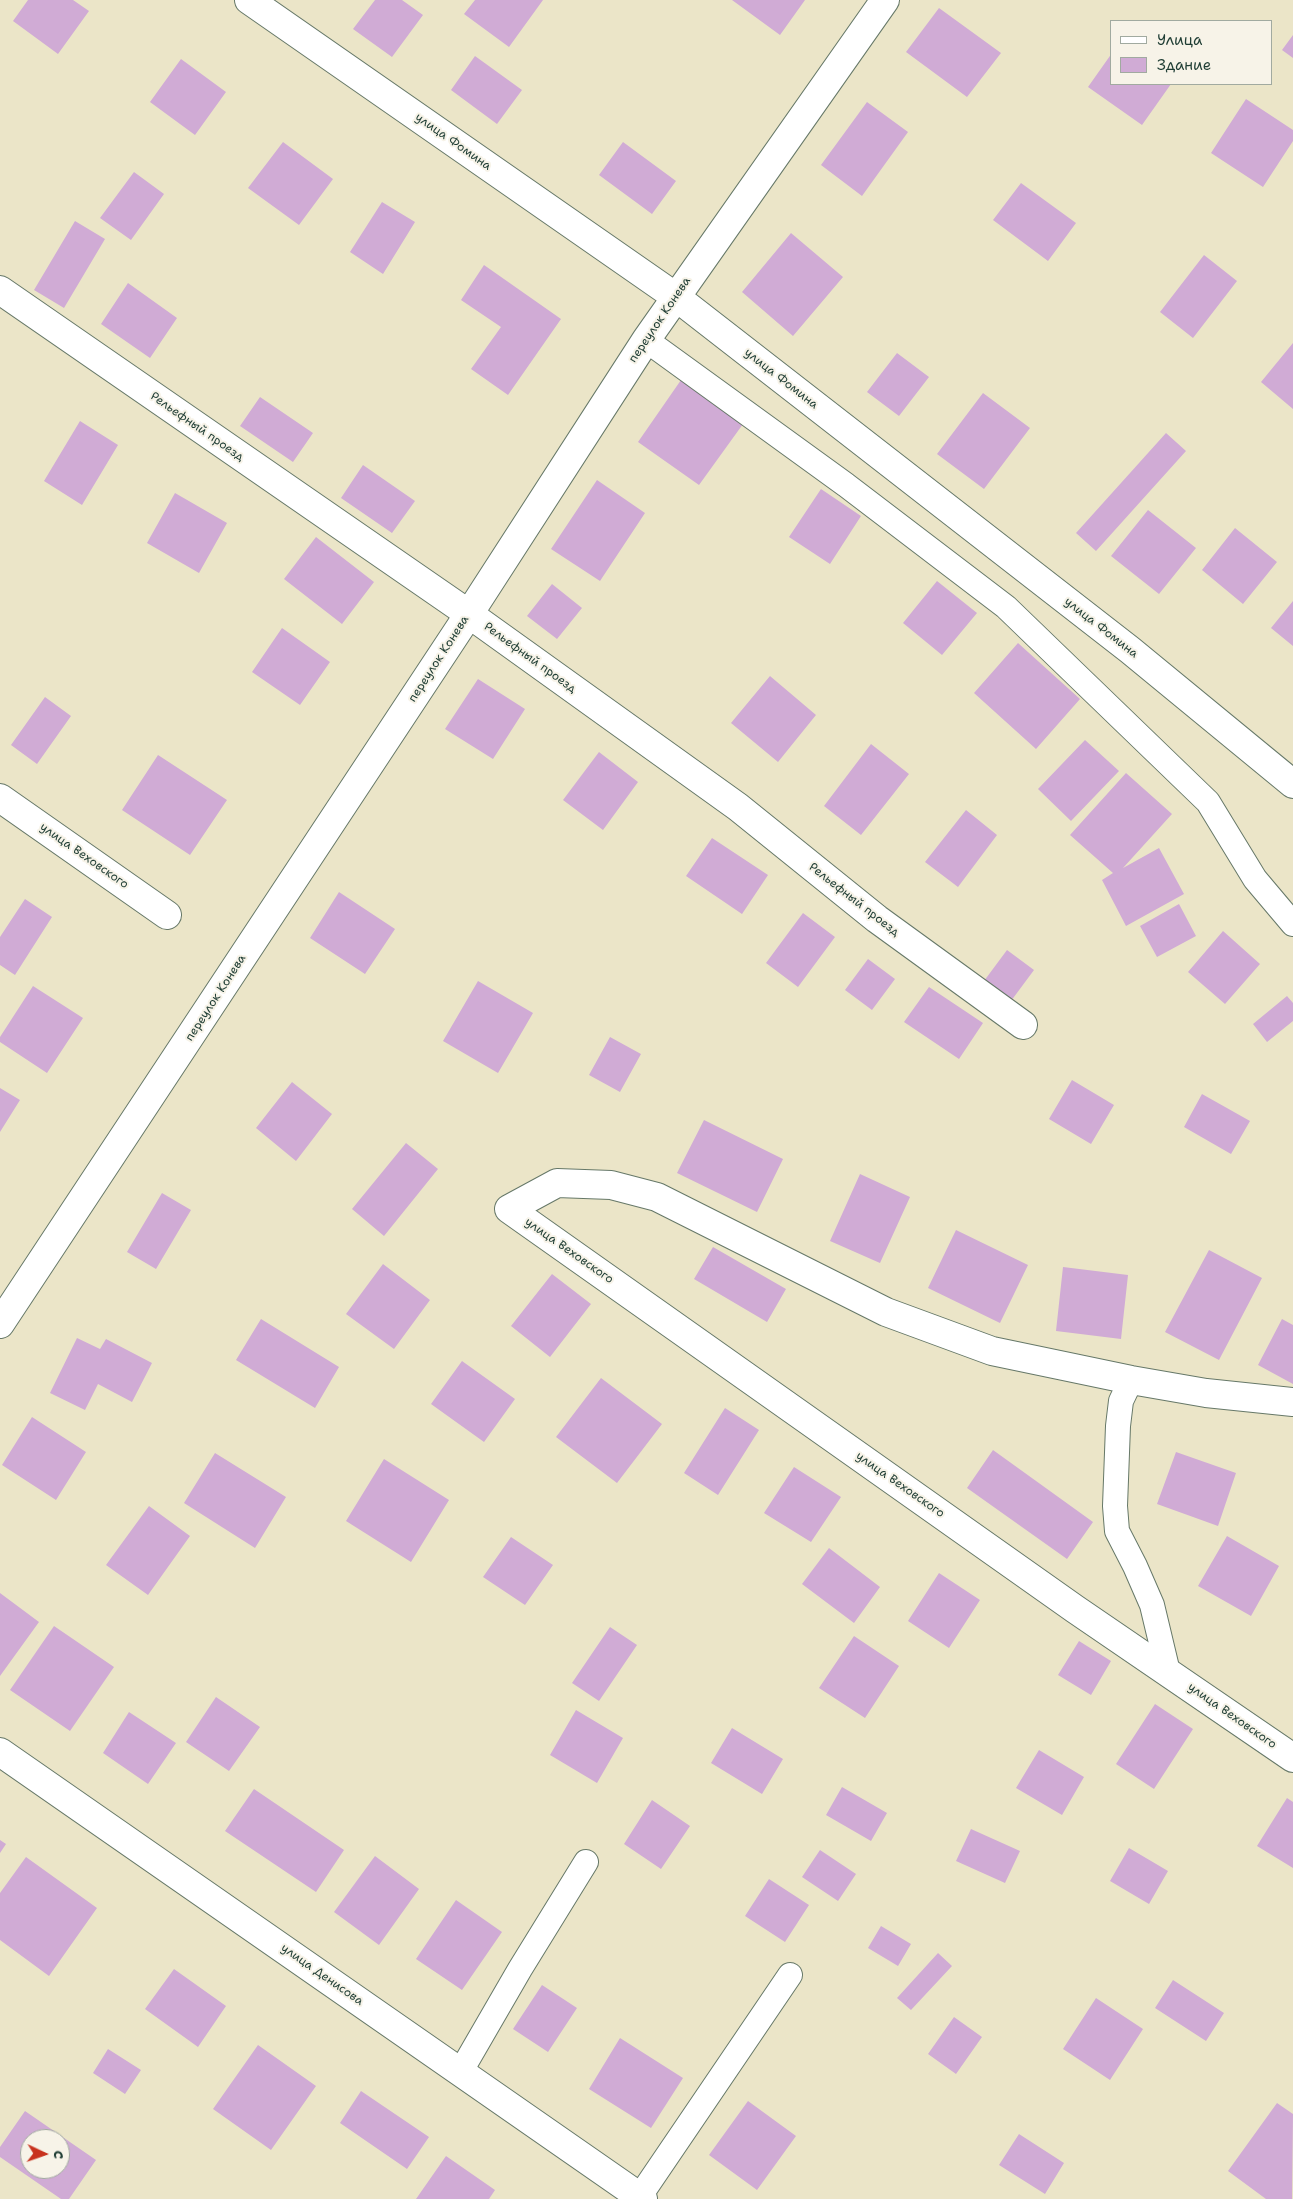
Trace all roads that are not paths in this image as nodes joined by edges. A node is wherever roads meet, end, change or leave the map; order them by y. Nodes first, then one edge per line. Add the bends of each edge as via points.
1 (249, 0) edge
2 (876, 3) edge
3 (0, 290) edge
4 (676, 296) junction
5 (646, 340) junction
6 (469, 614) junction
7 (1293, 784) edge
8 (0, 798) edge
9 (167, 915) dead end
10 (1293, 924) edge
11 (1023, 1026) dead end
12 (0, 1324) edge
13 (1131, 1380) junction
14 (1293, 1402) edge
15 (1168, 1672) junction
16 (0, 1752) edge
17 (1293, 1758) edge
18 (586, 1862) dead end
19 (790, 1975) dead end
20 (461, 2072) junction
21 (642, 2198) edge

1 - 4 street, улица Фомина
2 - 4 street, переулок Конева
3 - 6 street, Рельефный проезд
4 - 5 street, переулок Конева
4 - 7 street, улица Фомина via 1130,650
5 - 6 street, переулок Конева
5 - 10 lane via 846,485 1006,607 1208,802 1255,879
6 - 11 street, Рельефный проезд via 738,806 877,919
6 - 12 street, переулок Конева
8 - 9 street, улица Веховского
13 - 14 street via 1206,1393
13 - 15 lane via 1121,1401 1118,1426 1117,1531 1152,1605
13 - 15 street, улица Веховского via 992,1351 886,1312 657,1197 611,1185 557,1184 509,1208
15 - 17 street, улица Веховского
16 - 20 street, улица Денисова
18 - 20 lane
19 - 21 lane
20 - 21 street, улица Денисова

